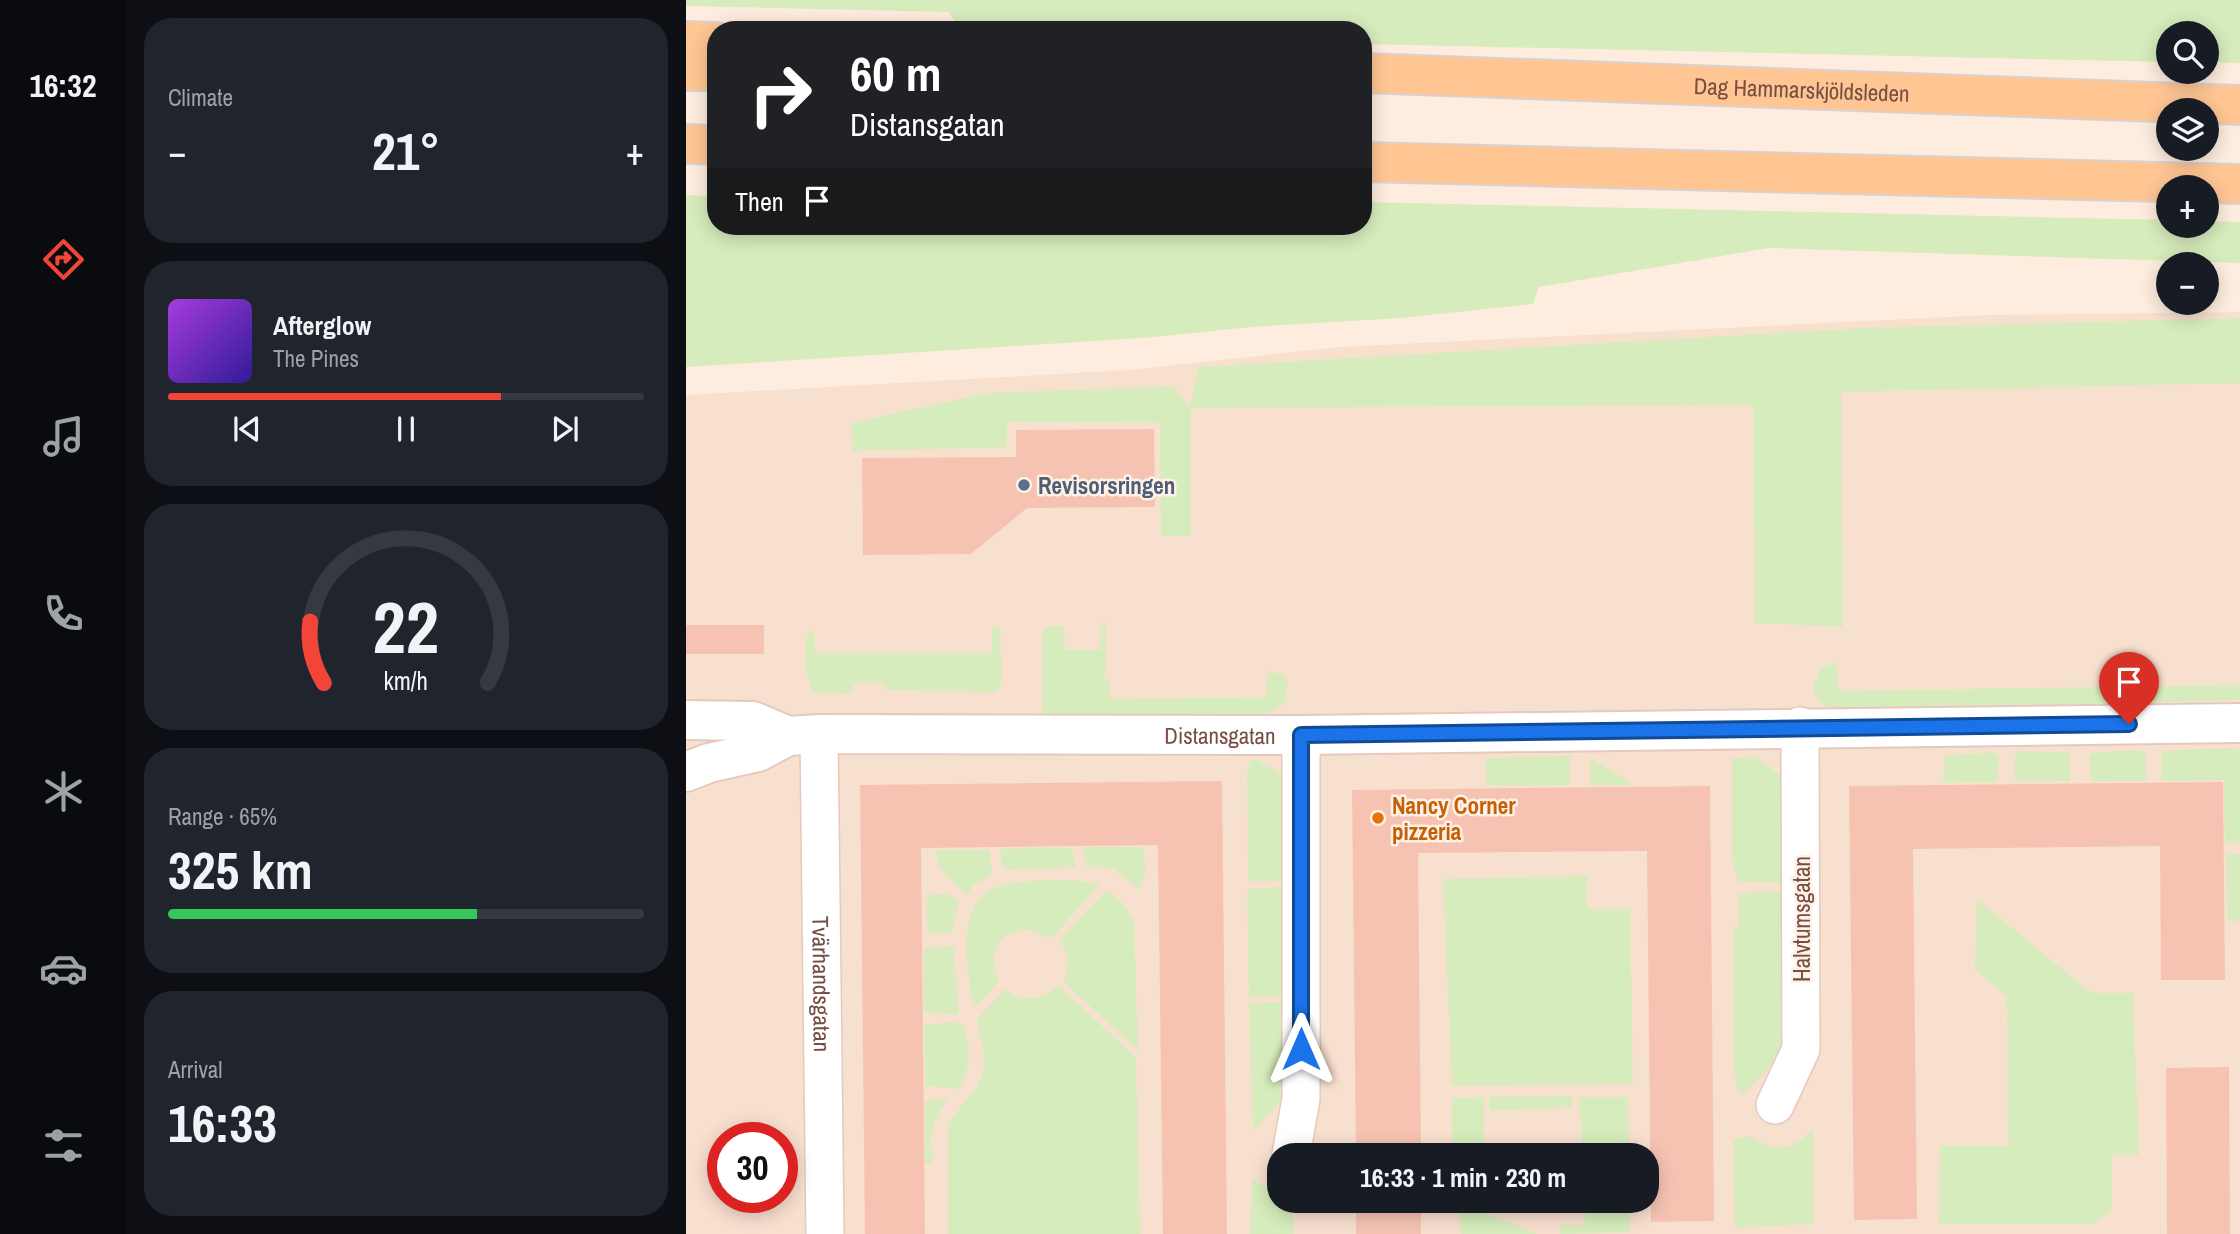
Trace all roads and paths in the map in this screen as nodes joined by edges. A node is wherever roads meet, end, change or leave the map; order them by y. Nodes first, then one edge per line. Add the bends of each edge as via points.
1 (686, 41) edge
2 (707, 42) edge
3 (686, 71) edge
4 (707, 71) edge
5 (1372, 73) edge
6 (2240, 106) edge
7 (686, 144) edge
8 (707, 145) edge
9 (1372, 162) edge
10 (2240, 184) edge
11 (686, 720) edge
12 (2240, 723) edge
13 (1800, 726) junction
14 (804, 735) junction
15 (1301, 735) junction
16 (686, 772) edge
17 (1775, 1105) dead end
18 (1293, 1143) edge
19 (825, 1234) edge

1 - 2 main road
3 - 4 main road
5 - 6 main road, Dag Hammarskjöldsleden
7 - 8 main road
9 - 10 main road
11 - 14 street, Distansgatan via 753,721
12 - 13 street, Distansgatan
13 - 15 street, Distansgatan
13 - 17 street, Halvtumsgatan via 1801,1049
14 - 15 street, Distansgatan
14 - 16 street, Distansgatan
14 - 19 street, Tvärhandsgatan
15 - 18 street via 1301,1100

